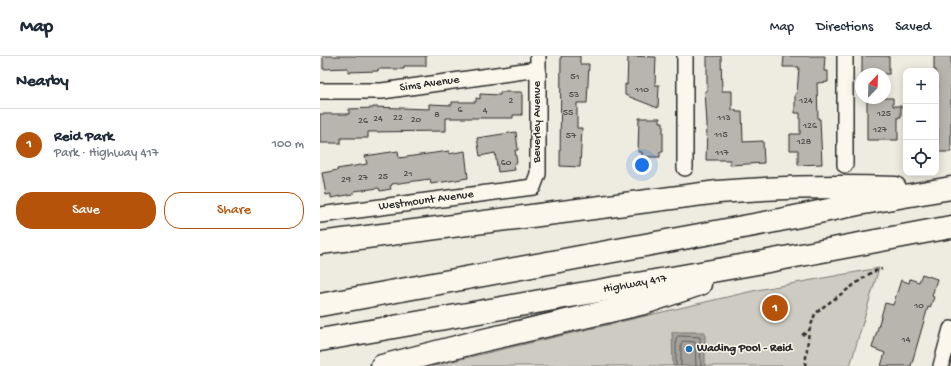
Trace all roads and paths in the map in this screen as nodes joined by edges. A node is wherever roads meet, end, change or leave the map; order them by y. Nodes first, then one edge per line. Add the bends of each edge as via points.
1 (685, 56) edge
2 (845, 56) edge
3 (538, 62) edge
4 (320, 91) edge
5 (845, 165) dead end
6 (685, 168) dead end
7 (533, 187) joint
8 (948, 189) edge
9 (320, 215) edge
10 (951, 227) edge
11 (320, 243) edge
12 (763, 262) junction
13 (882, 269) dead end
14 (320, 306) edge
15 (951, 329) edge
16 (809, 331) junction
17 (802, 335) dead end
18 (320, 340) edge
19 (945, 362) edge
20 (382, 366) edge
21 (805, 366) edge

1 - 6 street
2 - 5 street
3 - 4 street, Sims Avenue via 382,91
3 - 7 street, Beverley Avenue via 538,174
7 - 9 street, Westmount Avenue
8 - 11 highway via 841,186 763,188
8 - 14 highway
10 - 12 highway, Highway 417
12 - 18 highway, Highway 417
12 - 20 highway via 644,303
13 - 16 path via 872,272 823,307 815,314
15 - 19 street
16 - 17 path
16 - 21 path

